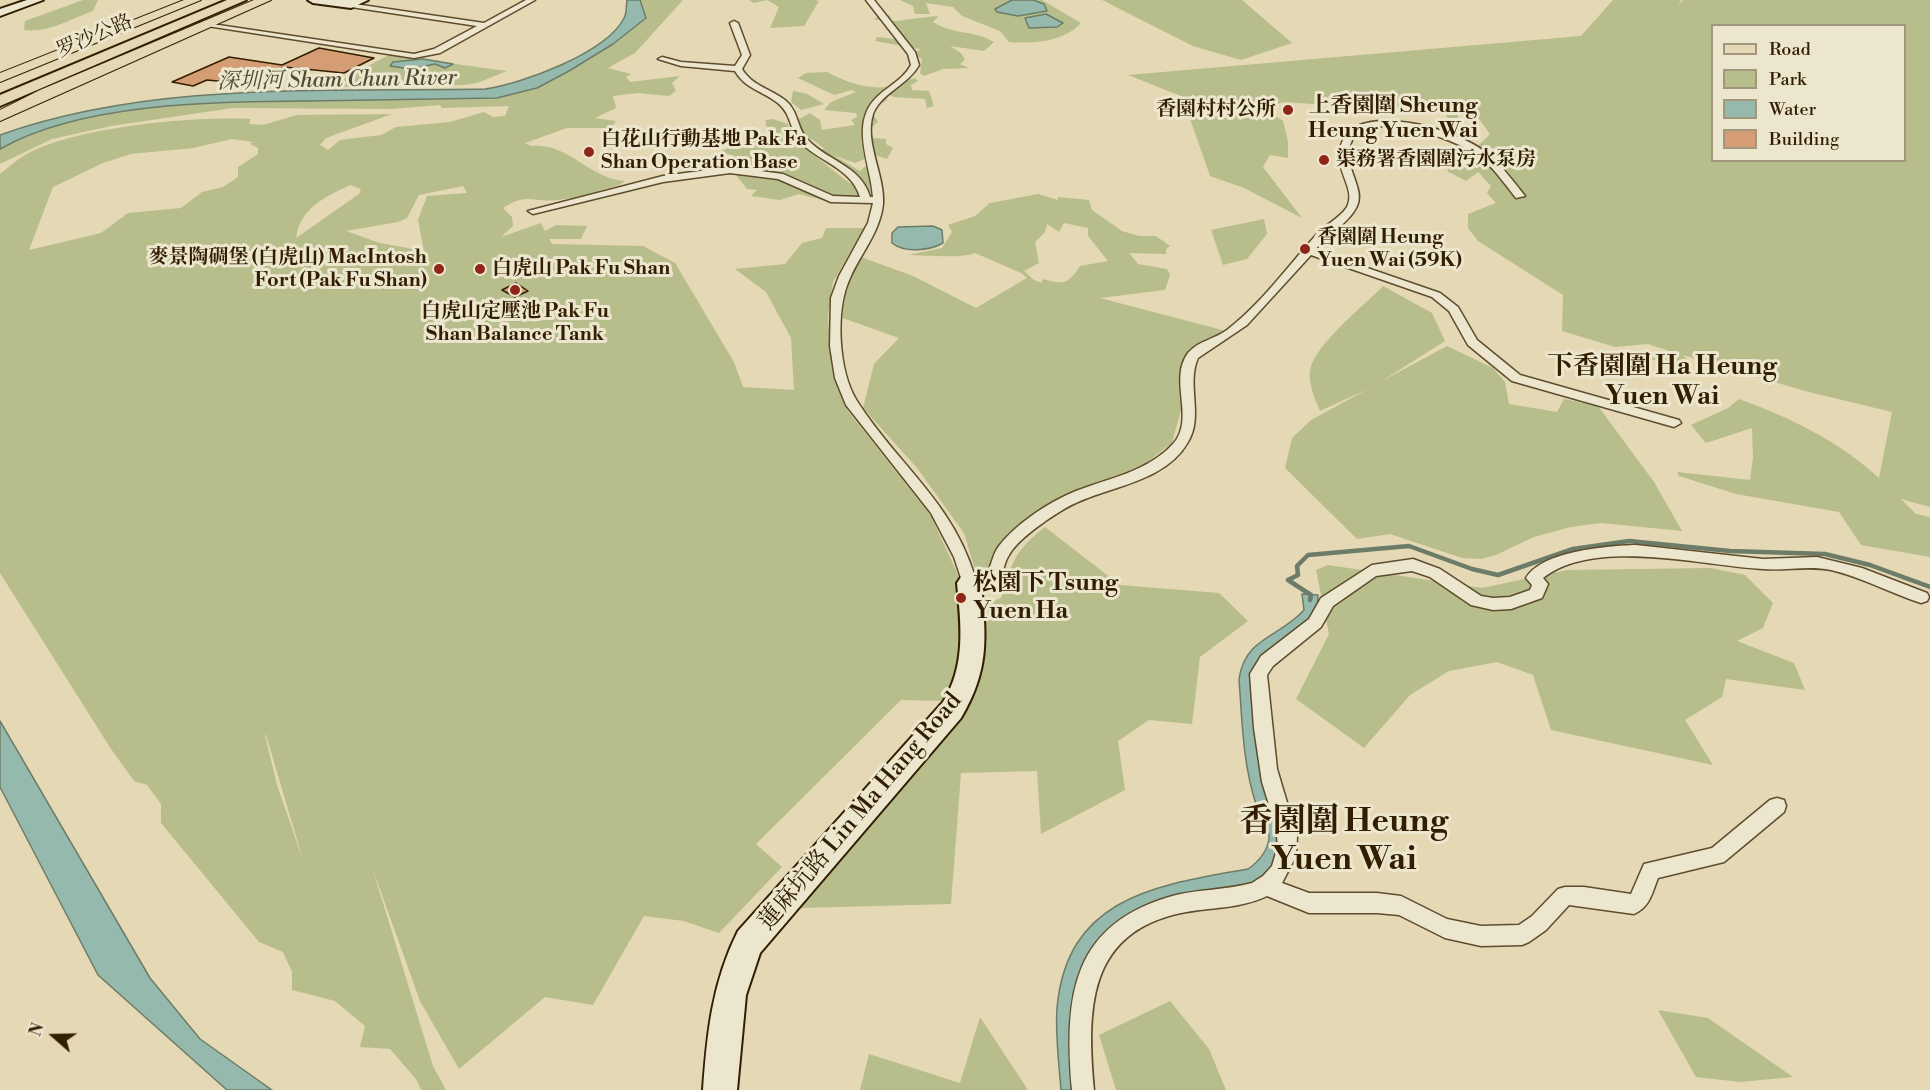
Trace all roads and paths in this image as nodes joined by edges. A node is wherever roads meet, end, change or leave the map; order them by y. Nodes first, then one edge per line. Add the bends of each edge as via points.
1 (32, 0) edge
2 (38, 0) edge
3 (195, 0) edge
4 (218, 0) edge
5 (239, 0) edge
6 (265, 0) edge
7 (313, 0) edge
8 (363, 0) edge
9 (531, 0) edge
10 (870, 0) edge
11 (351, 5) junction
12 (0, 12) edge
13 (734, 23) dead end
14 (205, 25) junction
15 (484, 25) junction
16 (662, 59) dead end
17 (738, 69) junction
18 (0, 78) edge
19 (0, 90) edge
20 (0, 101) edge
21 (0, 116) edge
22 (1520, 196) dead end
23 (872, 200) junction
24 (533, 211) dead end
25 (1309, 251) junction
26 (1674, 423) dead end
27 (969, 584) junction
28 (1921, 597) dead end
29 (1777, 806) dead end
30 (1266, 886) junction
31 (720, 1090) edge
32 (1083, 1090) edge

1 - 12 street
2 - 12 street
3 - 18 main road
4 - 19 highway, 罗沙公路
5 - 20 highway, 罗沙公路
6 - 14 main road
7 - 11 street
8 - 11 street
9 - 15 street
10 - 23 street, 蓮麻坑路 Lin Ma Hang Road via 915,63 910,74 868,116
11 - 15 street
13 - 17 street via 746,54
14 - 15 street via 414,56 437,51
14 - 21 main road
16 - 17 street
17 - 23 street via 747,84 787,107 803,140 853,175
22 - 25 street via 1478,150 1431,130 1413,126 1358,129 1348,138 1341,158 1353,204
23 - 24 street via 831,199 780,176 730,170 663,179
23 - 27 street, 蓮麻坑路 Lin Ma Hang Road via 873,227 838,291 837,339 843,383 851,403 948,526
25 - 26 street via 1436,295 1454,309 1472,342 1516,378
25 - 27 street via 1283,283 1233,329 1191,357 1187,371 1189,415 1177,448 1140,473 1062,503 1007,548 991,580
27 - 31 street, 蓮麻坑路 Lin Ma Hang Road via 974,651 965,690 952,710 749,942 727,1002
28 - 30 street via 1870,576 1816,562 1762,564 1655,551 1616,551 1572,558 1537,572 1533,578 1540,584 1536,594 1511,603 1477,601 1436,573 1413,564 1372,571 1327,602 1315,623 1268,661 1258,674 1272,783 1288,828 1287,855 1273,882
29 - 30 street via 1717,856 1651,870 1640,899 1634,904 1565,896 1522,935 1481,936 1445,928 1401,906 1309,903
30 - 32 street via 1249,895 1179,904 1146,915 1105,944 1091,968 1082,1001 1079,1046

